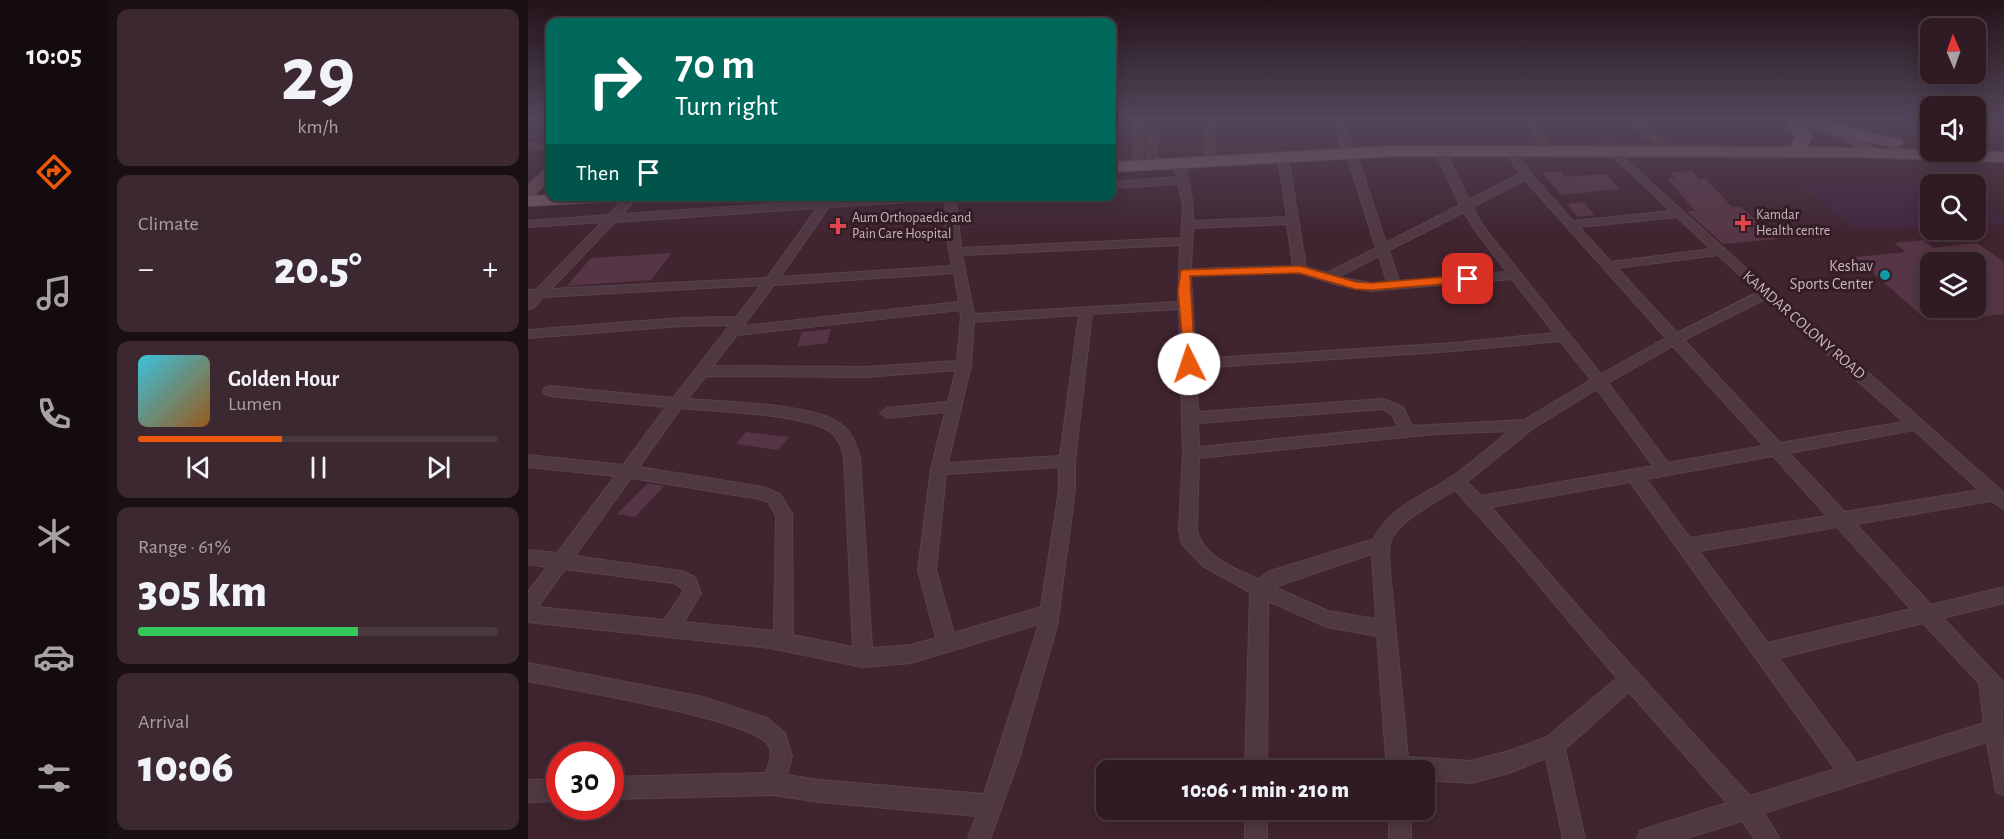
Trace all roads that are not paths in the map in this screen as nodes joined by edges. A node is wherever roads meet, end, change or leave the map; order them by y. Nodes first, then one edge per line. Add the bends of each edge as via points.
1 (1169, 157) edge
2 (1266, 157) edge
3 (1283, 157) edge
4 (1352, 157) edge
5 (1443, 157) edge
6 (1514, 157) edge
7 (1619, 157) edge
8 (1145, 159) joint
9 (1116, 161) edge
10 (1179, 163) junction
11 (1116, 167) edge
12 (1526, 175) junction
13 (546, 176) edge
14 (1184, 180) junction
15 (1116, 185) edge
16 (546, 193) edge
17 (528, 194) edge
18 (546, 200) edge
19 (528, 201) edge
20 (629, 201) edge
21 (828, 201) edge
22 (951, 201) edge
23 (1466, 206) junction
24 (1679, 213) junction
25 (609, 220) junction
26 (1293, 220) junction
27 (528, 224) edge
28 (1570, 225) junction
29 (1187, 233) junction
30 (1383, 250) junction
31 (1719, 251) junction
32 (956, 252) junction
33 (1608, 266) junction
34 (958, 269) junction
35 (1300, 269) junction
36 (1185, 273) junction
37 (1513, 275) junction
38 (1329, 277) junction
39 (771, 281) junction
40 (1395, 286) junction
41 (534, 293) edge
42 (1766, 293) junction
43 (528, 305) edge
44 (1185, 305) junction
45 (1086, 310) junction
46 (967, 311) junction
47 (736, 326) junction
48 (528, 334) edge
49 (1564, 336) junction
50 (1676, 338) junction
51 (1189, 364) junction
52 (964, 365) junction
53 (701, 371) junction
54 (1599, 381) junction
55 (550, 391) dead end
56 (678, 402) junction
57 (954, 406) junction
58 (887, 413) dead end
59 (1190, 418) junction
60 (1527, 425) junction
61 (1915, 425) junction
62 (1407, 432) junction
63 (1776, 449) junction
64 (1191, 453) junction
65 (528, 461) edge
66 (1067, 461) junction
67 (939, 469) junction
68 (1664, 469) junction
69 (627, 471) junction
70 (1633, 474) junction
71 (1457, 481) junction
72 (1999, 499) edge
73 (1478, 503) junction
74 (1841, 520) junction
75 (1381, 544) junction
76 (1685, 546) junction
77 (528, 557) edge
78 (560, 561) junction
79 (1259, 589) junction
80 (2004, 595) edge
81 (528, 606) edge
82 (1050, 613) junction
83 (528, 614) edge
84 (1927, 614) junction
85 (669, 629) junction
86 (1386, 629) junction
87 (783, 643) junction
88 (947, 644) junction
89 (1763, 653) junction
90 (863, 658) junction
91 (528, 672) edge
92 (1629, 680) junction
93 (1988, 680) junction
94 (2004, 697) edge
95 (1999, 727) edge
96 (1554, 745) junction
97 (1257, 760) edge
98 (1397, 760) edge
99 (1435, 771) edge
100 (1851, 774) junction
101 (774, 784) junction
102 (2004, 784) edge
103 (624, 788) edge
104 (528, 790) edge
105 (546, 790) edge
106 (991, 806) junction
107 (1747, 809) junction
108 (1256, 820) edge
109 (1400, 820) edge
110 (979, 839) edge
111 (1256, 839) edge
112 (1400, 839) edge
113 (1574, 839) edge
114 (1648, 839) edge
115 (1769, 839) edge

1 - 8 main road
2 - 10 main road
3 - 26 street
4 - 30 street
5 - 23 street
6 - 12 street
7 - 24 street, KAMDAR COLONY ROAD
8 - 9 main road
10 - 11 main road
10 - 14 street
12 - 23 street
12 - 28 street
13 - 17 street
14 - 15 street
14 - 29 street
16 - 17 main road
18 - 19 main road
20 - 25 street
21 - 25 street
21 - 39 street
22 - 32 street
23 - 30 street
23 - 37 street
24 - 28 street
24 - 31 street, KAMDAR COLONY ROAD
25 - 27 street
25 - 41 street
26 - 29 street
26 - 35 street
28 - 33 street
29 - 32 street
29 - 36 street
30 - 38 street
30 - 40 street
31 - 33 street
31 - 42 street, KAMDAR COLONY ROAD
32 - 34 street
33 - 50 street
34 - 39 street
34 - 46 street
35 - 36 street
35 - 38 street
36 - 44 street
37 - 40 street
37 - 49 street
38 - 40 street via 1355,286
39 - 41 street
39 - 47 street
41 - 43 street
42 - 50 street
42 - 61 street, KAMDAR COLONY ROAD
44 - 45 street
44 - 51 street
45 - 46 street
45 - 66 street
46 - 47 street
46 - 52 street
47 - 48 street via 681,322
47 - 53 street
49 - 51 street
49 - 54 street
50 - 54 street
50 - 63 street
51 - 59 street
52 - 53 street via 866,372
52 - 57 street
53 - 56 street
54 - 60 street
54 - 68 street
55 - 56 street
56 - 69 street
56 - 90 street via 822,420 845,436 852,457
57 - 58 street
57 - 67 street
59 - 62 street via 1383,404 1399,411
59 - 64 street
60 - 62 street
60 - 71 street
61 - 63 street
61 - 72 street, KAMDAR COLONY ROAD
62 - 64 street
63 - 68 street
63 - 74 street
64 - 79 street via 1191,544 1209,561
65 - 69 street
66 - 67 street
66 - 82 street via 1067,490
67 - 88 street via 927,570
68 - 70 street
69 - 78 street
69 - 87 street via 774,498 783,513
70 - 73 street
70 - 76 street
71 - 73 street
71 - 75 street via 1398,518
72 - 74 street
73 - 92 street
74 - 76 street
74 - 84 street
75 - 79 street via 1270,579
75 - 86 street
76 - 89 street
77 - 78 street
78 - 81 street
78 - 85 street via 675,576 689,582 692,593
79 - 86 street via 1327,619
79 - 97 street
80 - 84 street
82 - 88 street
82 - 106 street
83 - 85 street
84 - 89 street
84 - 93 street
85 - 87 street
86 - 98 street
87 - 90 street
88 - 90 street via 911,654
89 - 100 street
91 - 101 street via 703,708 760,725 777,740 781,756
92 - 96 street
92 - 107 street
93 - 94 street
93 - 95 street
95 - 100 street
95 - 102 street
96 - 99 street via 1471,772
96 - 113 street
100 - 107 street
101 - 103 street
101 - 106 street
104 - 105 street
106 - 110 street
107 - 114 street
107 - 115 street
108 - 111 street
109 - 112 street

